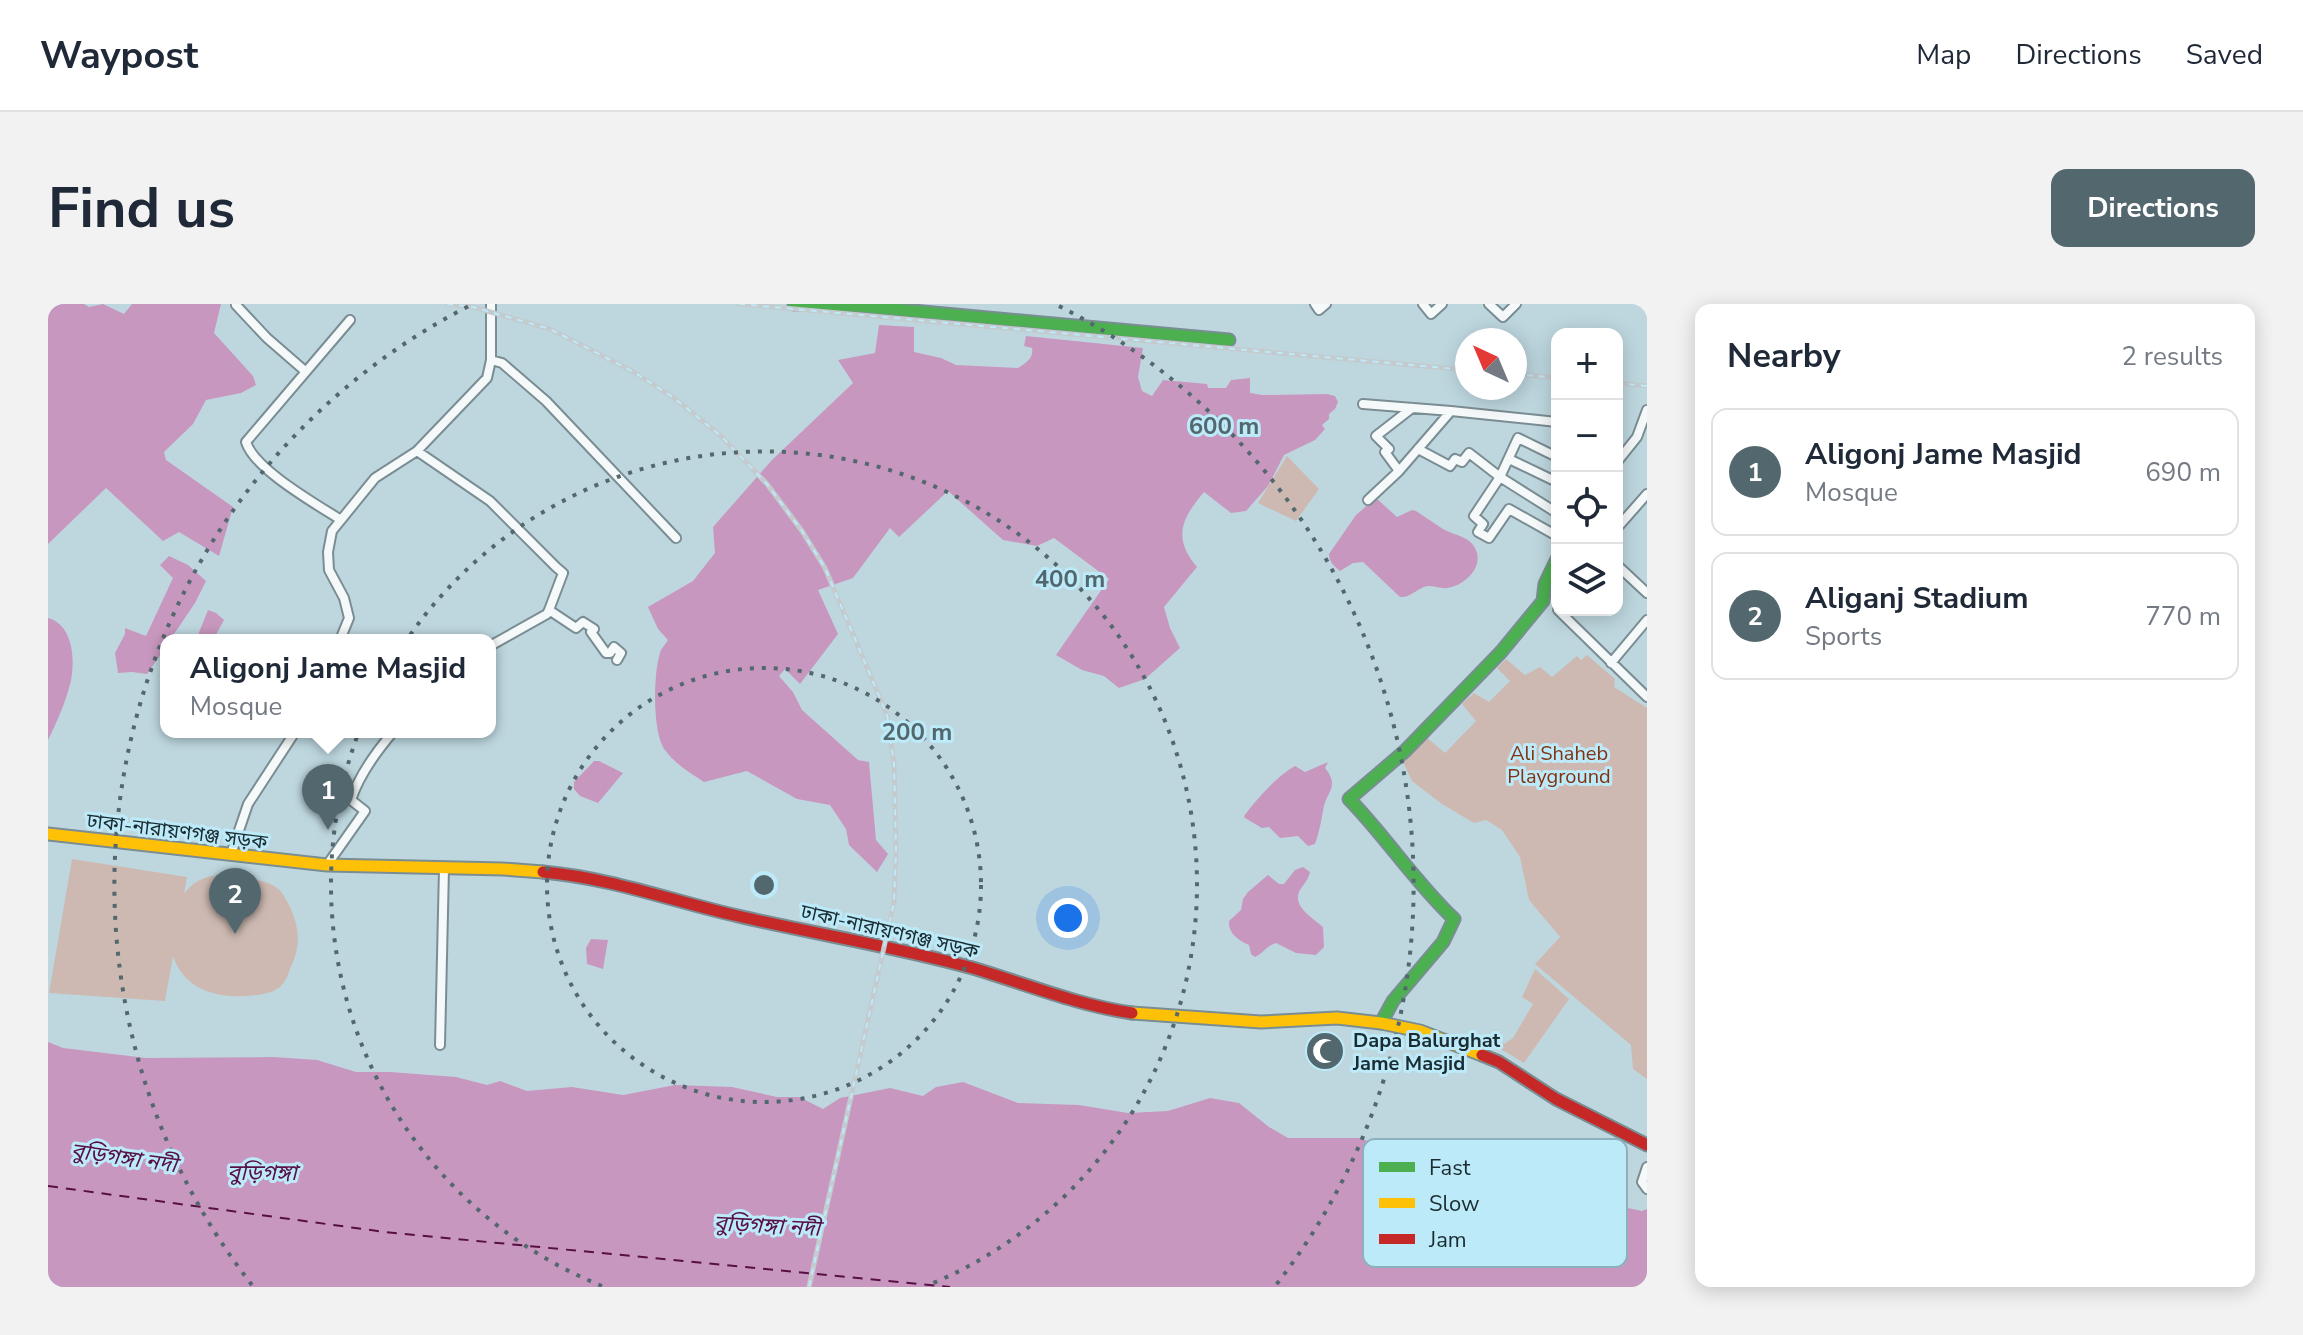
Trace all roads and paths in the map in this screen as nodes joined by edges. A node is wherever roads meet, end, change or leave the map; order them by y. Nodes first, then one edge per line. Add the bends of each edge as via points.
1 (491, 304) edge
2 (794, 304) edge
3 (1315, 304) edge
4 (1326, 304) edge
5 (1423, 304) edge
6 (1442, 304) edge
7 (1489, 304) edge
8 (1516, 304) edge
9 (236, 305) edge
10 (858, 305) edge
11 (350, 320) dead end
12 (1229, 340) dead end
13 (491, 360) junction
14 (305, 371) junction
15 (1363, 404) dead end
16 (1412, 408) junction
17 (1647, 410) edge
18 (1451, 411) junction
19 (1551, 421) edge
20 (1418, 449) junction
21 (417, 451) junction
22 (1623, 452) edge
23 (1551, 454) edge
24 (1509, 459) junction
25 (1399, 471) junction
26 (1500, 477) junction
27 (1551, 479) edge
28 (1647, 494) edge
29 (1368, 500) dead end
30 (1551, 509) edge
31 (341, 520) junction
32 (1623, 521) edge
33 (1551, 533) edge
34 (676, 538) dead end
35 (1623, 571) edge
36 (1551, 572) edge
37 (1647, 593) edge
38 (1543, 601) junction
39 (1551, 605) edge
40 (549, 610) junction
41 (1565, 616) edge
42 (1647, 620) edge
43 (342, 634) edge
44 (496, 643) edge
45 (617, 660) dead end
46 (1611, 663) junction
47 (1647, 697) edge
48 (291, 738) edge
49 (386, 738) edge
50 (48, 834) edge
51 (231, 854) junction
52 (327, 865) junction
53 (444, 868) junction
54 (1381, 1023) junction
55 (440, 1045) dead end
56 (1647, 1145) edge
57 (1647, 1167) edge
58 (1647, 1189) edge

1 - 13 street
2 - 10 main road
3 - 4 street via 1319,310
5 - 6 street via 1431,314
7 - 8 street via 1503,317
9 - 14 street
10 - 12 main road
11 - 14 street
13 - 21 street via 487,378
13 - 34 street via 502,363 546,401
14 - 31 street via 246,444 285,484
15 - 16 street
16 - 18 street
16 - 25 street via 1376,436
17 - 22 street via 1637,437
18 - 19 street
18 - 20 street
20 - 25 street
20 - 26 street via 1450,466 1469,453
21 - 31 street via 375,478
21 - 40 street via 490,501 563,573
23 - 24 street via 1518,438
24 - 26 street
24 - 27 street
25 - 29 street
26 - 30 street
26 - 33 street via 1474,516 1483,524 1478,532 1489,538 1509,509
28 - 32 street
31 - 43 street via 332,531 328,552 329,570 349,618
35 - 37 street
36 - 38 main road
38 - 39 street
38 - 54 main road via 1405,751 1349,799 1454,919
40 - 44 street
40 - 45 street via 576,628 588,624 606,653 617,648
41 - 46 street
42 - 46 street
46 - 47 street
48 - 51 street via 248,804
49 - 52 street via 351,800 365,811
50 - 51 main road, ঢাকা-নারায়ণগঞ্জ সড়ক
51 - 52 main road, ঢাকা-নারায়ণগঞ্জ সড়ক
52 - 53 main road, ঢাকা-নারায়ণগঞ্জ সড়ক
53 - 54 main road, ঢাকা-নারায়ণগঞ্জ সড়ক via 563,874 637,888 736,916 918,953 1097,1008 1215,1020 1337,1018
53 - 55 street
54 - 56 main road, ঢাকা-নারায়ণগঞ্জ সড়ক via 1420,1031 1499,1062 1556,1099
57 - 58 street via 1642,1182

